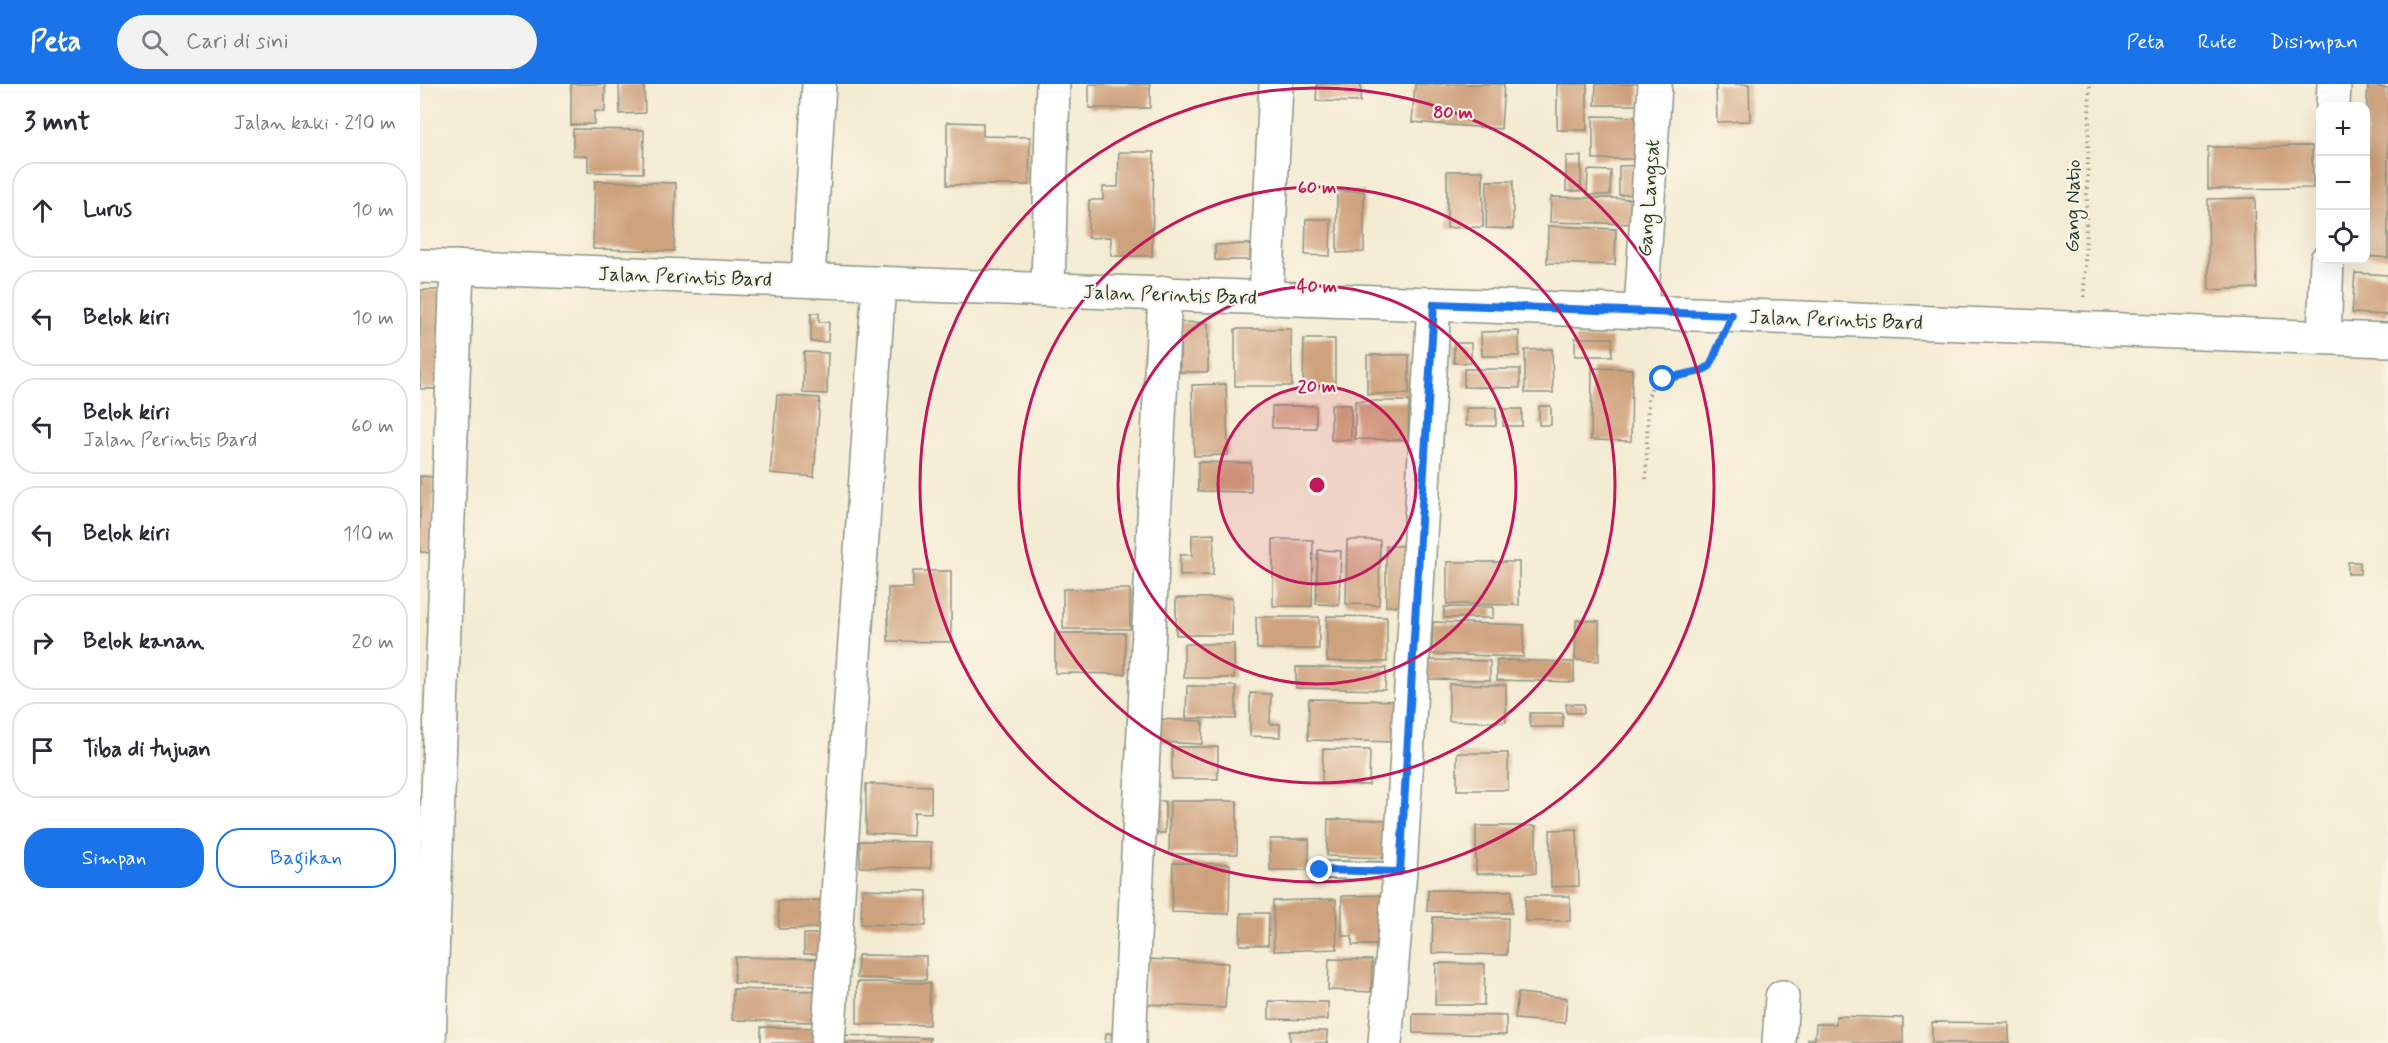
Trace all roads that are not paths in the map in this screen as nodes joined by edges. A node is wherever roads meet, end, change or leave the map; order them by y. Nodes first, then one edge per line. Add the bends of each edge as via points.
1 (819, 84) edge
2 (1053, 84) edge
3 (1276, 84) edge
4 (1656, 84) edge
5 (2334, 84) edge
6 (2333, 102) edge
7 (2327, 264) edge
8 (420, 266) edge
9 (458, 267) junction
10 (808, 280) junction
11 (879, 283) junction
12 (1048, 289) junction
13 (1165, 293) junction
14 (1266, 297) junction
15 (1434, 304) junction
16 (1641, 312) junction
17 (2324, 337) junction
18 (2388, 340) edge
19 (1320, 870) dead end
20 (1400, 872) junction
21 (1782, 997) dead end
22 (429, 1043) edge
23 (828, 1043) edge
24 (1129, 1043) edge
25 (1385, 1043) edge
26 (1779, 1043) edge

1 - 10 street
2 - 12 street
3 - 14 street
4 - 16 street, Gang Langsat
5 - 6 street
7 - 17 street
8 - 9 street, Jalan Perintis Bard
9 - 10 street, Jalan Perintis Bard
9 - 22 street
10 - 11 street, Jalan Perintis Bard
11 - 12 street, Jalan Perintis Bard
11 - 23 street
12 - 13 street, Jalan Perintis Bard
13 - 14 street, Jalan Perintis Bard
13 - 24 street
14 - 15 street, Jalan Perintis Bard
15 - 16 street, Jalan Perintis Bard
15 - 20 street
16 - 17 street, Jalan Perintis Bard
17 - 18 street, Jalan Perintis Bard
19 - 20 lane
20 - 25 street
21 - 26 street

